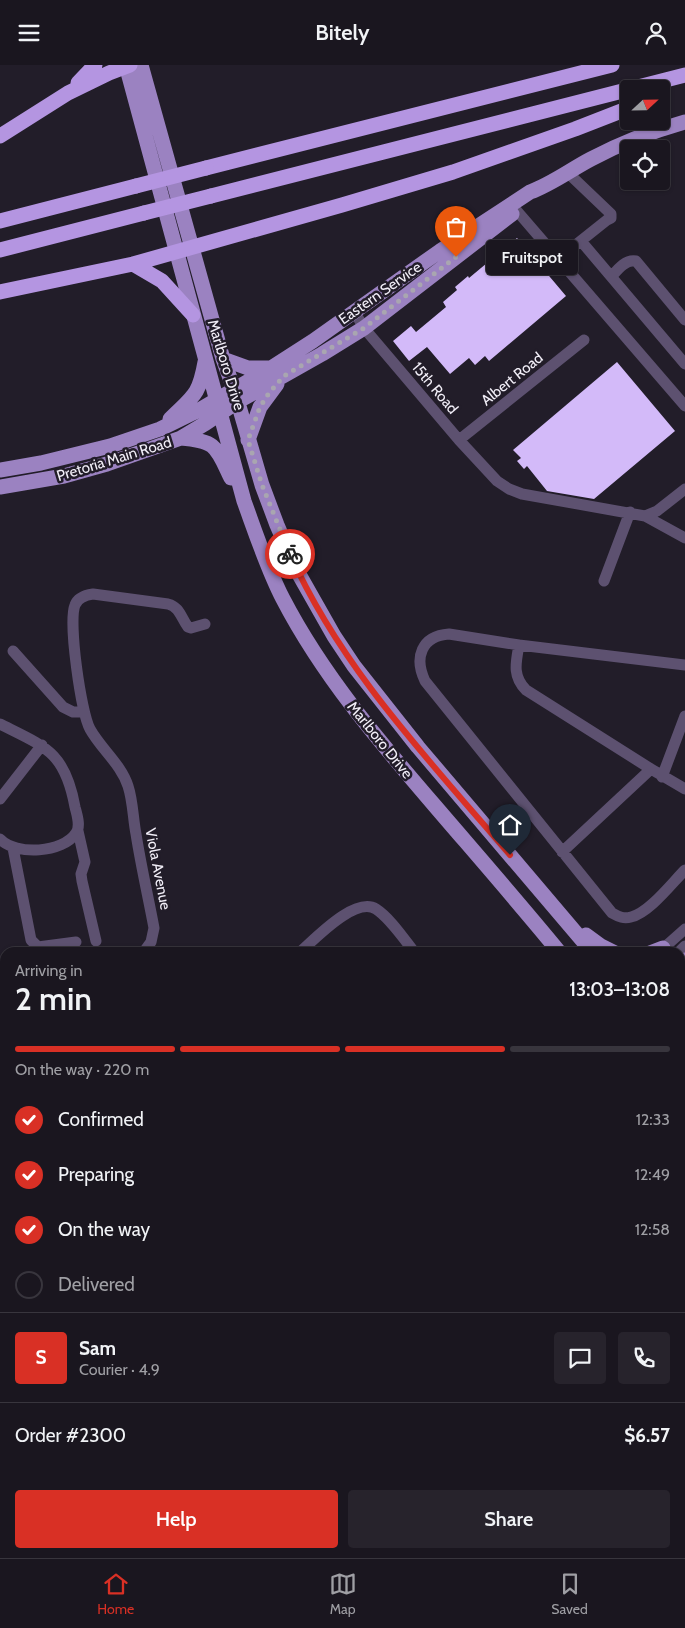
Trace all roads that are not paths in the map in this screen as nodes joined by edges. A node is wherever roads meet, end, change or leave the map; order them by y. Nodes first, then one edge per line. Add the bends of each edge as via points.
1 (95, 65) edge
2 (131, 65) edge
3 (612, 65) edge
4 (685, 76) edge
5 (670, 87) edge
6 (68, 93) junction
7 (620, 112) edge
8 (685, 122) edge
9 (0, 136) edge
10 (567, 173) junction
11 (543, 187) junction
12 (517, 211) junction
13 (0, 221) edge
14 (581, 241) junction
15 (192, 247) junction
16 (0, 250) edge
17 (176, 252) junction
18 (558, 259) junction
19 (133, 264) junction
20 (612, 276) junction
21 (0, 292) edge
22 (354, 311) junction
23 (194, 315) junction
24 (684, 319) edge
25 (364, 328) junction
26 (584, 340) dead end
27 (205, 359) junction
28 (223, 359) junction
29 (685, 364) edge
30 (278, 372) junction
31 (236, 395) junction
32 (219, 405) junction
33 (685, 406) edge
34 (160, 429) junction
35 (181, 437) junction
36 (248, 440) junction
37 (459, 440) junction
38 (0, 469) edge
39 (0, 487) edge
40 (685, 489) edge
41 (244, 501) junction
42 (630, 512) junction
43 (645, 516) junction
44 (685, 538) edge
45 (604, 581) dead end
46 (205, 624) dead end
47 (519, 645) junction
48 (13, 651) dead end
49 (685, 665) edge
50 (84, 712) junction
51 (685, 716) edge
52 (0, 724) edge
53 (42, 745) junction
54 (650, 769) junction
55 (662, 777) junction
56 (685, 789) edge
57 (0, 799) edge
58 (78, 831) junction
59 (4, 844) edge
60 (562, 852) junction
61 (685, 870) edge
62 (565, 918) junction
63 (685, 929) edge
64 (76, 941) dead end
65 (96, 941) dead end
66 (147, 947) edge
67 (306, 947) edge
68 (410, 947) edge
69 (555, 947) edge
70 (588, 947) edge
71 (603, 947) edge
72 (666, 947) edge

1 - 6 highway
2 - 6 highway
2 - 15 main road, Marlboro Drive
2 - 17 main road, Marlboro Drive
3 - 13 highway, bridge
4 - 5 highway
4 - 16 highway, bridge
6 - 9 highway
7 - 15 highway via 452,172
8 - 10 main road, Eastern Service via 613,149
10 - 11 main road, Eastern Service
10 - 14 street via 611,215
11 - 12 main road, Eastern Service
11 - 22 main road, Eastern Service via 530,192
12 - 18 street
12 - 25 main road, Eastern Service
14 - 18 street
14 - 20 street
15 - 17 highway
15 - 28 main road, Marlboro Drive
17 - 19 highway
17 - 23 main road, Marlboro Drive
18 - 33 street
19 - 21 highway
19 - 23 highway via 162,281
20 - 24 street via 631,260 636,261
20 - 29 street
22 - 25 street, 15th Road
22 - 30 main road, Eastern Service
23 - 27 main road, Marlboro Drive
25 - 30 main road, Eastern Service
25 - 37 street, 15th Road
26 - 37 street, Albert Road
27 - 32 main road, Marlboro Drive
27 - 34 main road via 195,395
28 - 30 main road via 248,368
28 - 31 main road, Marlboro Drive
30 - 31 main road, Eastern Service
30 - 36 main road via 257,413
31 - 32 main road, Eastern Service
31 - 36 main road, Marlboro Drive
32 - 34 main road, Pretoria Main Road via 201,409
32 - 35 main road, Pretoria Main Road
32 - 41 main road, Marlboro Drive
34 - 38 main road, Pretoria Main Road via 110,446 41,463
35 - 39 main road, Pretoria Main Road via 64,476
35 - 41 main road via 202,440 215,448
36 - 62 main road, Marlboro Drive via 262,485 296,569 354,666 418,747
37 - 42 street, 15th Road via 497,481 510,489 522,494
40 - 43 street via 657,511
41 - 69 main road, Marlboro Drive via 282,598 330,676 398,763
42 - 43 street, 15th Road
42 - 45 street
43 - 44 street, 15th Road
46 - 50 street, Viola Avenue via 188,627 172,605 85,595 75,605 73,619
47 - 49 street
47 - 54 street via 515,671 526,690
47 - 60 street via 459,634 440,635 432,638 422,650 419,664 425,681
48 - 50 street via 63,707 73,713
50 - 66 street, Viola Avenue via 90,729 123,774 129,788 154,928
51 - 55 street
52 - 53 street
53 - 57 street
53 - 58 street via 67,776 72,788
54 - 55 street
54 - 60 street
55 - 56 street
58 - 59 street via 60,846 46,849 22,850
58 - 65 street via 85,862 82,881
59 - 64 street via 31,941 38,947
60 - 61 street via 612,913 620,917 641,913
62 - 70 main road, Marlboro Drive
62 - 71 main road
63 - 72 street
67 - 68 street via 345,914 366,906 384,915

